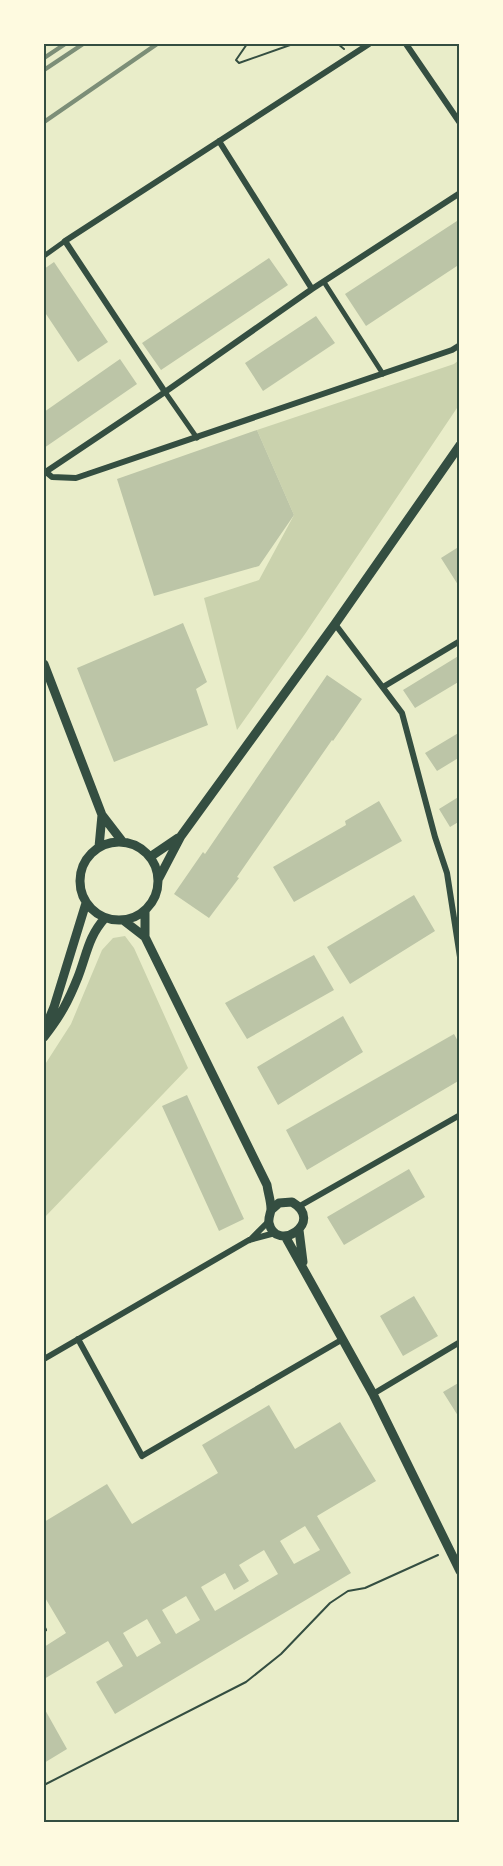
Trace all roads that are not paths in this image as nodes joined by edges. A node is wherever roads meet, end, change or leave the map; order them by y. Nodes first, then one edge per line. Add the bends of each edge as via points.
1 (369, 44) edge
2 (406, 44) edge
3 (459, 123) edge
4 (219, 141) junction
5 (459, 193) edge
6 (65, 242) junction
7 (44, 256) edge
8 (324, 282) junction
9 (312, 289) junction
10 (459, 345) edge
11 (383, 374) junction
12 (165, 392) junction
13 (197, 438) junction
14 (459, 445) edge
15 (45, 472) edge
16 (335, 624) junction
17 (459, 640) edge
18 (44, 664) edge
19 (383, 687) junction
20 (102, 815) junction
21 (181, 836) junction
22 (122, 842) junction
23 (99, 847) junction
24 (150, 857) junction
25 (159, 878) junction
26 (86, 903) junction
27 (145, 911) junction
28 (105, 918) junction
29 (123, 920) junction
30 (145, 937) junction
31 (459, 957) edge
32 (44, 1030) edge
33 (44, 1037) edge
34 (459, 1115) edge
35 (267, 1185) junction
36 (284, 1202) junction
37 (298, 1207) junction
38 (271, 1210) junction
39 (269, 1221) junction
40 (299, 1230) junction
41 (280, 1234) junction
42 (249, 1240) junction
43 (304, 1268) junction
44 (78, 1339) junction
45 (343, 1339) junction
46 (459, 1342) edge
47 (44, 1359) edge
48 (373, 1394) junction
49 (459, 1571) edge

1 - 4 street
2 - 3 street
4 - 6 street
4 - 9 street
5 - 8 street
6 - 7 street
6 - 12 street
8 - 9 street
8 - 11 street
9 - 12 street
10 - 11 street
11 - 13 street
12 - 13 street
12 - 15 street
13 - 15 street via 76,478 52,477
14 - 16 street
16 - 19 street
16 - 21 street
17 - 19 street
18 - 20 street
19 - 31 street via 402,713 447,873
20 - 22 street
20 - 23 street
21 - 24 street
21 - 25 street
22 - 23 street
22 - 24 street via 142,849
23 - 26 street via 89,855 81,872 81,891
24 - 25 street
25 - 27 street via 153,902
26 - 28 street
26 - 32 street
27 - 29 street
27 - 30 street
28 - 29 street
28 - 33 street via 89,942 62,1013
29 - 30 street
30 - 35 street
34 - 37 street
35 - 36 street
35 - 38 street
36 - 37 street
36 - 38 street
37 - 40 street via 303,1221
38 - 39 street
39 - 41 street
39 - 42 street
40 - 41 street via 290,1236
40 - 43 street
41 - 42 street
41 - 43 street
42 - 44 street
43 - 45 street
44 - 45 street via 142,1456
44 - 47 street
45 - 48 street
46 - 48 street
48 - 49 street

